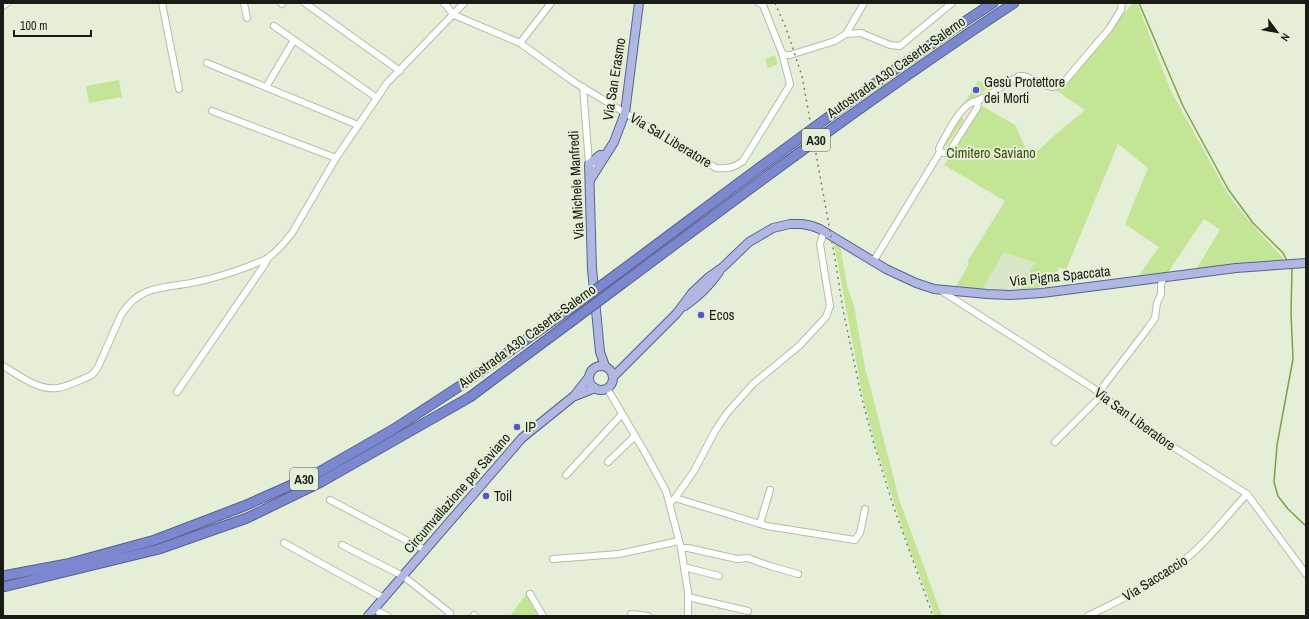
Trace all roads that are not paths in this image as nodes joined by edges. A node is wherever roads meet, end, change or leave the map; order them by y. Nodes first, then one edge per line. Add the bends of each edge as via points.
1 (7, 3) edge
2 (162, 3) edge
3 (244, 3) edge
4 (305, 3) edge
5 (444, 3) edge
6 (464, 3) edge
7 (551, 3) edge
8 (638, 3) edge
9 (759, 3) edge
10 (864, 3) edge
11 (952, 3) edge
12 (993, 3) edge
13 (1014, 3) edge
14 (1122, 3) edge
15 (3, 6) edge
16 (454, 15) junction
17 (247, 18) dead end
18 (274, 26) dead end
19 (846, 34) junction
20 (294, 40) junction
21 (520, 43) junction
22 (782, 53) junction
23 (207, 63) dead end
24 (400, 71) junction
25 (266, 87) junction
26 (583, 87) junction
27 (179, 89) dead end
28 (377, 98) junction
29 (976, 101) junction
30 (212, 111) dead end
31 (625, 113) junction
32 (358, 125) junction
33 (588, 148) junction
34 (940, 152) junction
35 (603, 155) junction
36 (336, 158) junction
37 (589, 164) junction
38 (599, 165) junction
39 (590, 180) junction
40 (822, 230) junction
41 (268, 258) junction
42 (873, 262) junction
43 (1306, 263) edge
44 (1164, 277) junction
45 (940, 290) junction
46 (600, 352) junction
47 (635, 355) junction
48 (3, 366) edge
49 (606, 367) junction
50 (595, 368) junction
51 (589, 377) junction
52 (613, 377) junction
53 (595, 388) junction
54 (607, 388) junction
55 (177, 392) dead end
56 (1101, 394) junction
57 (574, 396) junction
58 (622, 414) junction
59 (636, 436) junction
60 (1055, 442) dead end
61 (608, 462) dead end
62 (566, 475) dead end
63 (770, 490) dead end
64 (1247, 494) junction
65 (675, 498) junction
66 (330, 500) dead end
67 (670, 503) junction
68 (865, 509) dead end
69 (760, 524) junction
70 (679, 541) junction
71 (284, 543) dead end
72 (342, 545) dead end
73 (681, 548) junction
74 (425, 550) junction
75 (553, 559) dead end
76 (684, 567) junction
77 (798, 574) dead end
78 (1306, 574) edge
79 (3, 576) edge
80 (403, 576) junction
81 (719, 576) dead end
82 (3, 587) edge
83 (530, 594) dead end
84 (688, 597) junction
85 (384, 598) junction
86 (374, 609) junction
87 (748, 611) dead end
88 (631, 614) dead end
89 (368, 616) edge
90 (387, 616) edge
91 (448, 616) edge
92 (543, 616) edge
93 (648, 616) edge
94 (688, 616) edge
95 (1088, 616) edge

1 - 15 street
2 - 27 street
3 - 17 street
4 - 24 street
5 - 16 street
6 - 16 street
7 - 21 street
8 - 31 main road, Via San Erasmo
9 - 22 street via 763,5
10 - 19 street
11 - 19 street via 912,37 897,46 861,33
12 - 79 highway, Autostrada A30 Caserta-Salerno / A30, bridge via 939,38 571,308 394,429 314,475 244,506 155,540 67,564
13 - 82 highway, Autostrada A30 Caserta-Salerno / A30, bridge via 945,48 797,154 470,397 322,482 246,518 159,549
14 - 29 street via 1121,10 1109,29 1064,82 1053,87 1019,76
16 - 21 street, Via Sal Liberatore
16 - 24 street
18 - 20 street
19 - 22 street via 835,41 804,52 790,55
20 - 25 street
20 - 28 street
21 - 26 street, Via Sal Liberatore
22 - 31 street, Via Sal Liberatore via 790,84 743,161 737,166 716,168
23 - 25 street
24 - 28 street via 387,83
25 - 32 street
26 - 31 street, Via Sal Liberatore
26 - 33 street, Via Michele Manfredi
28 - 32 street
29 - 34 street via 968,104 959,115 939,147
29 - 34 street via 977,108 949,152
30 - 36 street
31 - 35 main road, Via San Erasmo via 614,142
32 - 36 street
33 - 35 street
33 - 37 street, Via Michele Manfredi
34 - 42 street
35 - 37 main road, Via San Erasmo
35 - 38 main road, Via San Erasmo
36 - 41 street via 292,233
37 - 38 street
37 - 39 main road, Via Michele Manfredi
38 - 39 main road, Via San Erasmo
39 - 46 main road, Via Michele Manfredi
40 - 42 main road, Via Pigna Spaccata
40 - 47 main road, Via Pigna Spaccata via 802,224 790,224 773,228 749,242 692,293
40 - 65 street via 820,244 830,306 826,317 799,346 753,384 727,413 694,471
41 - 48 street via 196,283 160,287 144,293 125,307 96,371 84,379 50,388 34,384
41 - 55 street
42 - 45 main road, Via Pigna Spaccata via 901,277
43 - 44 main road, Via Pigna Spaccata
44 - 45 main road, Via Pigna Spaccata via 1010,295
44 - 56 street via 1155,318
45 - 56 street, Via San Liberatore
46 - 49 main road
46 - 50 main road
47 - 49 main road
47 - 52 main road, Via Pigna Spaccata
49 - 50 main road
49 - 52 main road
50 - 51 main road
51 - 53 main road
51 - 57 main road, Circumvallazione per Saviano
52 - 54 main road
53 - 54 main road
53 - 57 main road, Circumvallazione per Saviano
54 - 58 street
56 - 60 street
56 - 64 street, Via San Liberatore via 1145,429
57 - 74 main road, Circumvallazione per Saviano via 522,438
58 - 59 street
58 - 62 street
59 - 61 street
59 - 67 street
63 - 69 street
64 - 78 street, Via San Liberatore
64 - 95 street, Via Saccaccio via 1187,559 1153,582
65 - 67 street
65 - 69 street
66 - 74 street
67 - 70 street
68 - 69 street via 860,533 855,540
70 - 73 street
70 - 75 street via 619,554
71 - 85 street
72 - 80 street
73 - 76 street
73 - 77 street via 737,559 748,558
74 - 80 main road, Circumvallazione per Saviano
76 - 81 street
76 - 84 street
80 - 85 main road, Circumvallazione per Saviano
80 - 91 street via 450,613
83 - 92 street
84 - 87 street
84 - 94 street
85 - 86 main road, Circumvallazione per Saviano
86 - 89 main road, Circumvallazione per Saviano
86 - 90 street
88 - 93 street

